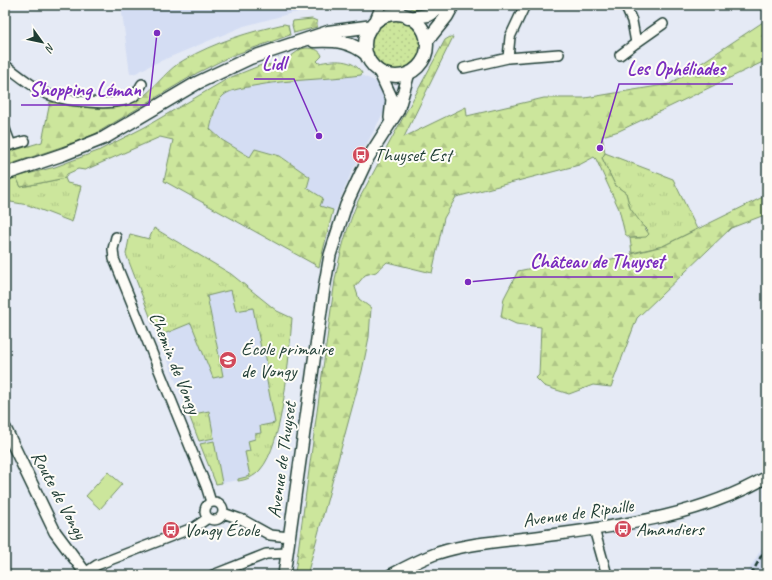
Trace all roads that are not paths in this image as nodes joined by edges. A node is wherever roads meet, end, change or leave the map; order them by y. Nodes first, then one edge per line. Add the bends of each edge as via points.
1 (381, 5) edge
2 (396, 5) edge
3 (445, 5) edge
4 (453, 5) edge
5 (525, 5) edge
6 (625, 5) edge
7 (406, 17) junction
8 (663, 24) dead end
9 (373, 25) junction
10 (301, 41) junction
11 (426, 42) junction
12 (636, 43) junction
13 (559, 54) dead end
14 (367, 55) junction
15 (620, 56) dead end
16 (508, 58) junction
17 (5, 65) edge
18 (464, 68) dead end
19 (380, 71) junction
20 (409, 73) junction
21 (142, 84) dead end
22 (388, 124) junction
23 (5, 129) edge
24 (25, 141) dead end
25 (5, 174) edge
26 (116, 237) dead end
27 (5, 428) edge
28 (767, 476) edge
29 (211, 502) junction
30 (223, 513) junction
31 (208, 518) junction
32 (594, 529) junction
33 (290, 537) junction
34 (288, 553) junction
35 (86, 574) edge
36 (213, 575) edge
37 (284, 575) edge
38 (391, 575) edge
39 (607, 575) edge

1 - 9 street
2 - 7 street
3 - 7 main road via 428,15
4 - 11 main road
5 - 16 street via 510,36
6 - 12 street via 632,21
7 - 9 main road via 393,15
7 - 11 main road via 420,27
8 - 12 street
9 - 10 main road via 328,32
9 - 14 main road via 366,40
10 - 14 main road via 341,41
10 - 25 main road via 223,69 104,138
11 - 20 main road via 422,60 417,68
12 - 15 street
13 - 16 street
14 - 19 main road
16 - 18 street
17 - 21 street via 43,92 72,100 119,101 132,97
19 - 20 main road via 394,76
19 - 22 street, Avenue de Thuyset via 392,99
20 - 22 street, Avenue de Thuyset via 400,107
22 - 33 street, Avenue de Thuyset via 353,189 330,255
23 - 24 street via 11,145
26 - 29 street, Chemin de Vongy via 114,259
27 - 35 street, Route de Vongy via 55,532
28 - 32 street, Avenue de Ripaille via 737,493 697,508 642,522
29 - 30 street via 220,504
29 - 31 street via 205,509
30 - 31 street via 217,520
30 - 33 street via 243,520 270,536
31 - 35 street via 195,527 97,565
32 - 38 street, Avenue de Ripaille via 453,549 425,558
32 - 39 street
33 - 34 street, Avenue de Thuyset
34 - 36 street via 266,554
34 - 37 street, Avenue de Thuyset

